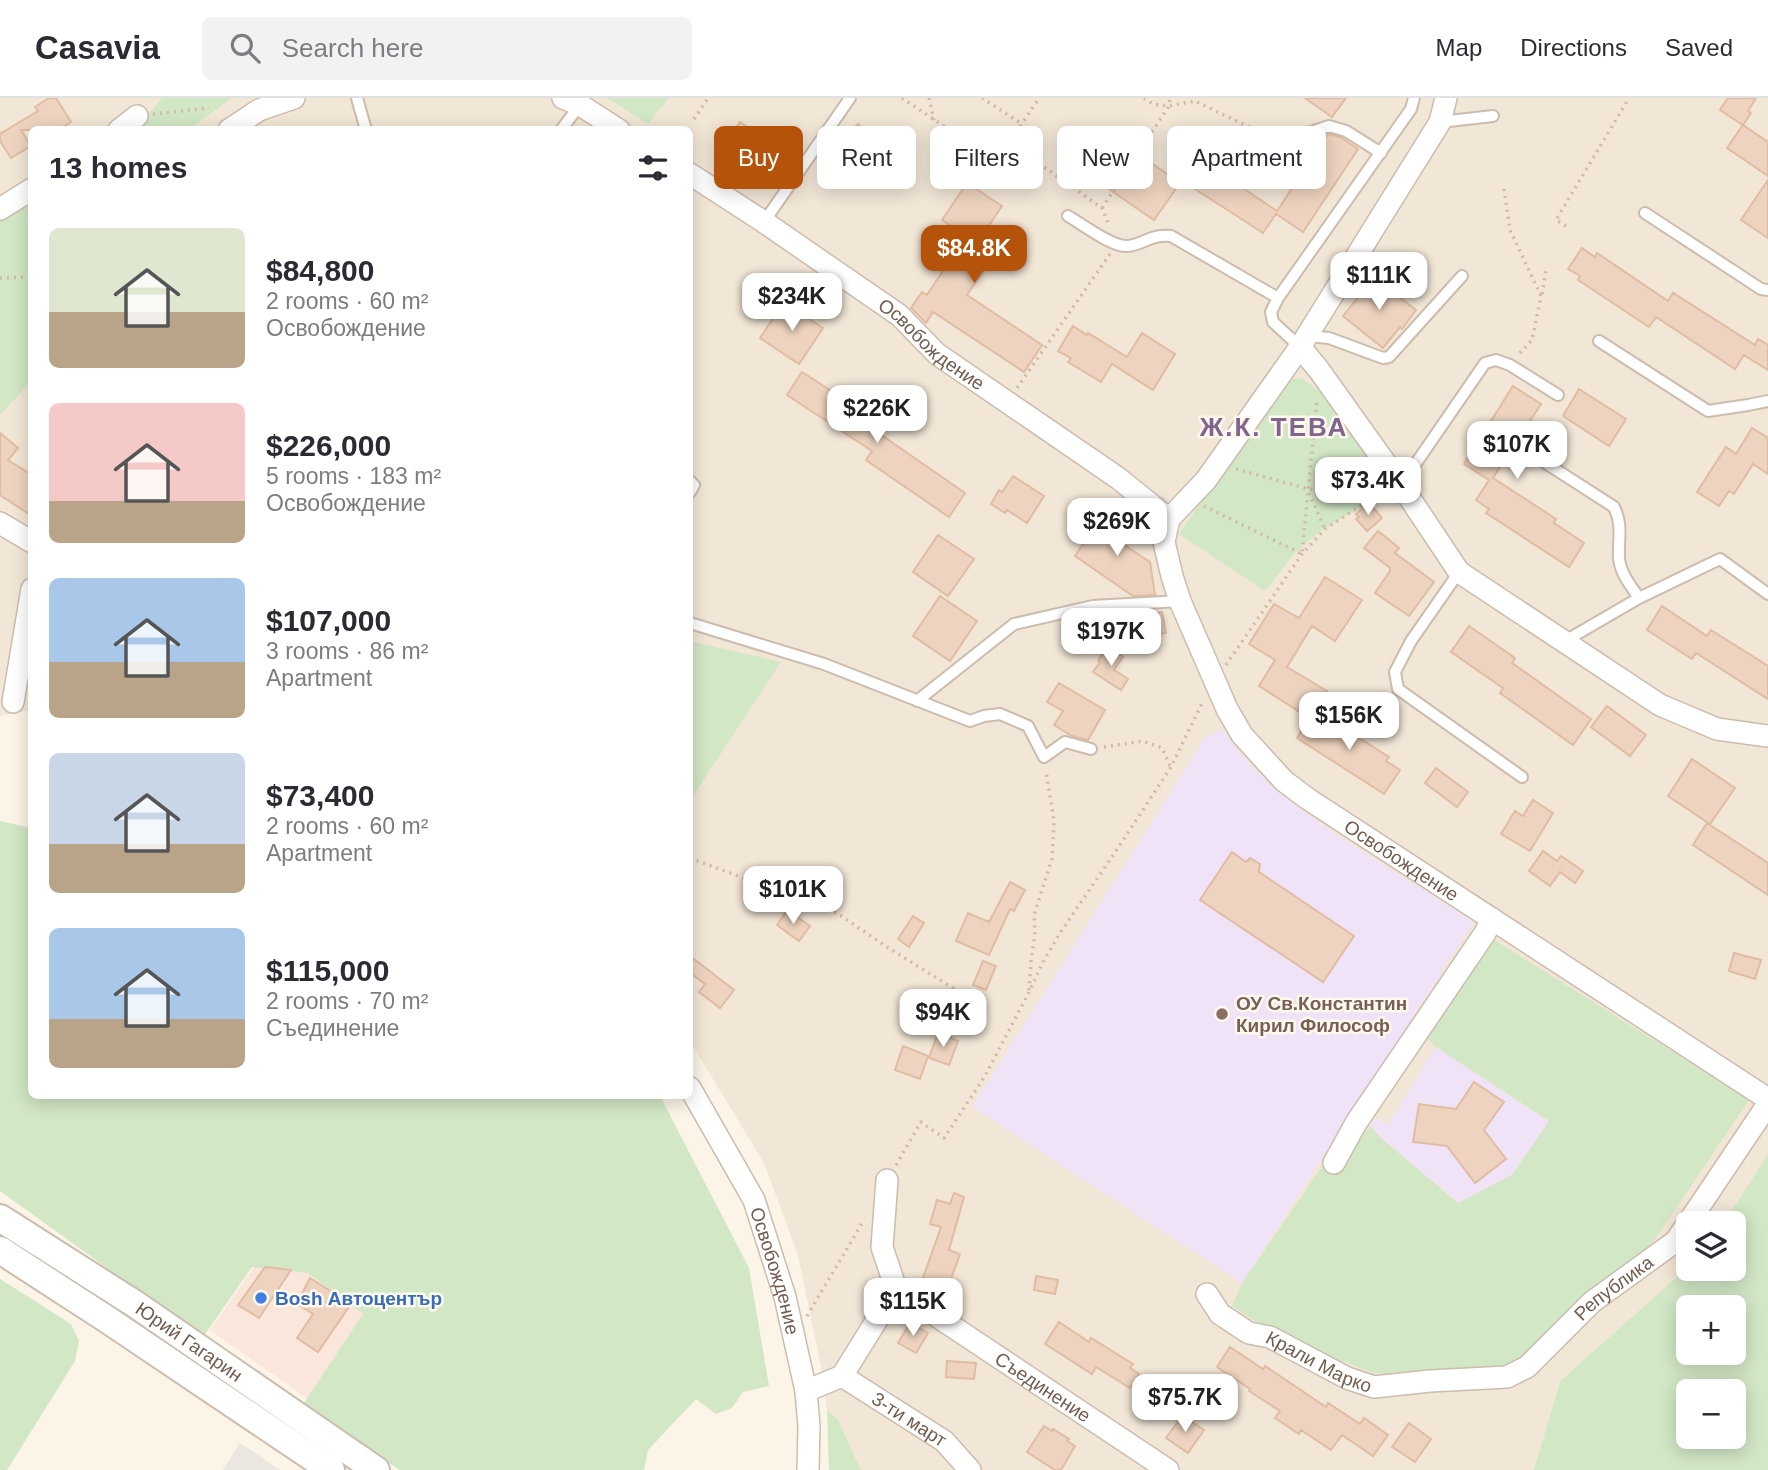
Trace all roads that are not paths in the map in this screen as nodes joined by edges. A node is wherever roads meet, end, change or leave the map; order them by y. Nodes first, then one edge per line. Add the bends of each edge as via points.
1 (295, 98) edge
2 (357, 98) edge
3 (850, 98) edge
4 (1414, 98) edge
5 (1446, 98) edge
6 (572, 102) edge
7 (137, 116) road end
8 (1493, 116) dead end
9 (1440, 122) junction
10 (124, 126) edge
11 (235, 126) edge
12 (365, 126) edge
13 (563, 126) edge
14 (612, 126) edge
15 (1326, 127) edge
16 (1381, 153) junction
17 (693, 176) edge
18 (28, 192) edge
19 (0, 209) edge
20 (1644, 214) dead end
21 (1068, 216) dead end
22 (764, 222) junction
23 (1462, 276) dead end
24 (1768, 290) edge
25 (1278, 298) junction
26 (1599, 341) dead end
27 (1303, 342) junction
28 (1558, 395) dead end
29 (1768, 401) edge
30 (1541, 460) dead end
31 (1402, 487) junction
32 (1169, 519) junction
33 (0, 523) edge
34 (28, 540) edge
35 (1459, 572) junction
36 (1768, 594) edge
37 (1639, 598) junction
38 (1180, 601) junction
39 (28, 616) edge
40 (693, 624) edge
41 (1565, 641) junction
42 (917, 701) junction
43 (15, 702) edge
44 (1768, 736) edge
45 (1091, 749) road end
46 (1522, 777) dead end
47 (1492, 919) junction
48 (693, 1092) edge
49 (1768, 1101) edge
50 (1334, 1163) dead end
51 (887, 1180) road end
52 (0, 1218) edge
53 (0, 1250) edge
54 (896, 1289) junction
55 (1207, 1294) dead end
56 (1527, 1367) joint
57 (842, 1376) junction
58 (806, 1391) junction
59 (331, 1470) edge
60 (376, 1470) edge
61 (808, 1470) edge
62 (970, 1470) edge
63 (1168, 1470) edge

1 - 11 street via 259,110
2 - 12 lane
3 - 22 lane
4 - 16 lane
5 - 9 street
6 - 13 lane
6 - 14 street
7 - 10 street
8 - 9 lane
9 - 27 street
15 - 16 lane via 1346,131
16 - 25 lane
17 - 22 street, Освобождение
18 - 19 street
20 - 24 lane
21 - 25 lane via 1116,244 1127,246 1158,235 1171,236
22 - 32 street, Освобождение via 899,316 937,354 1118,478
23 - 27 lane via 1389,357 1329,338
25 - 27 lane via 1271,312 1273,322
26 - 29 lane via 1708,411
27 - 31 street
27 - 32 street via 1212,472
28 - 31 lane via 1510,365 1496,360 1485,363
30 - 37 lane via 1615,507 1620,518 1619,560
31 - 35 street
32 - 38 street, Освобождение via 1164,542
33 - 34 street
35 - 41 street
35 - 46 lane via 1411,641 1395,672 1398,689
36 - 37 lane via 1720,559
37 - 41 lane
38 - 42 lane via 1093,606 1014,624
38 - 47 street, Освобождение via 1242,735 1284,781
39 - 43 street
40 - 42 lane via 824,664
41 - 44 street via 1660,705 1717,729
42 - 45 lane via 970,721 1000,714 1028,726 1044,757 1065,742
47 - 49 street, Освобождение
47 - 50 street
48 - 58 street, Освобождение via 754,1200 785,1297
49 - 56 street, Република via 1676,1241 1592,1302
51 - 54 street via 882,1247
52 - 60 street, Юрий Гагарин via 135,1304
53 - 59 street, Юрий Гагарин
54 - 57 street
54 - 63 street, Съединение
55 - 56 street, Крали Марко via 1220,1314 1249,1334 1270,1338 1374,1387 1507,1377
57 - 58 street
57 - 62 street, 3-ти март via 944,1441
58 - 61 street, Освобождение

